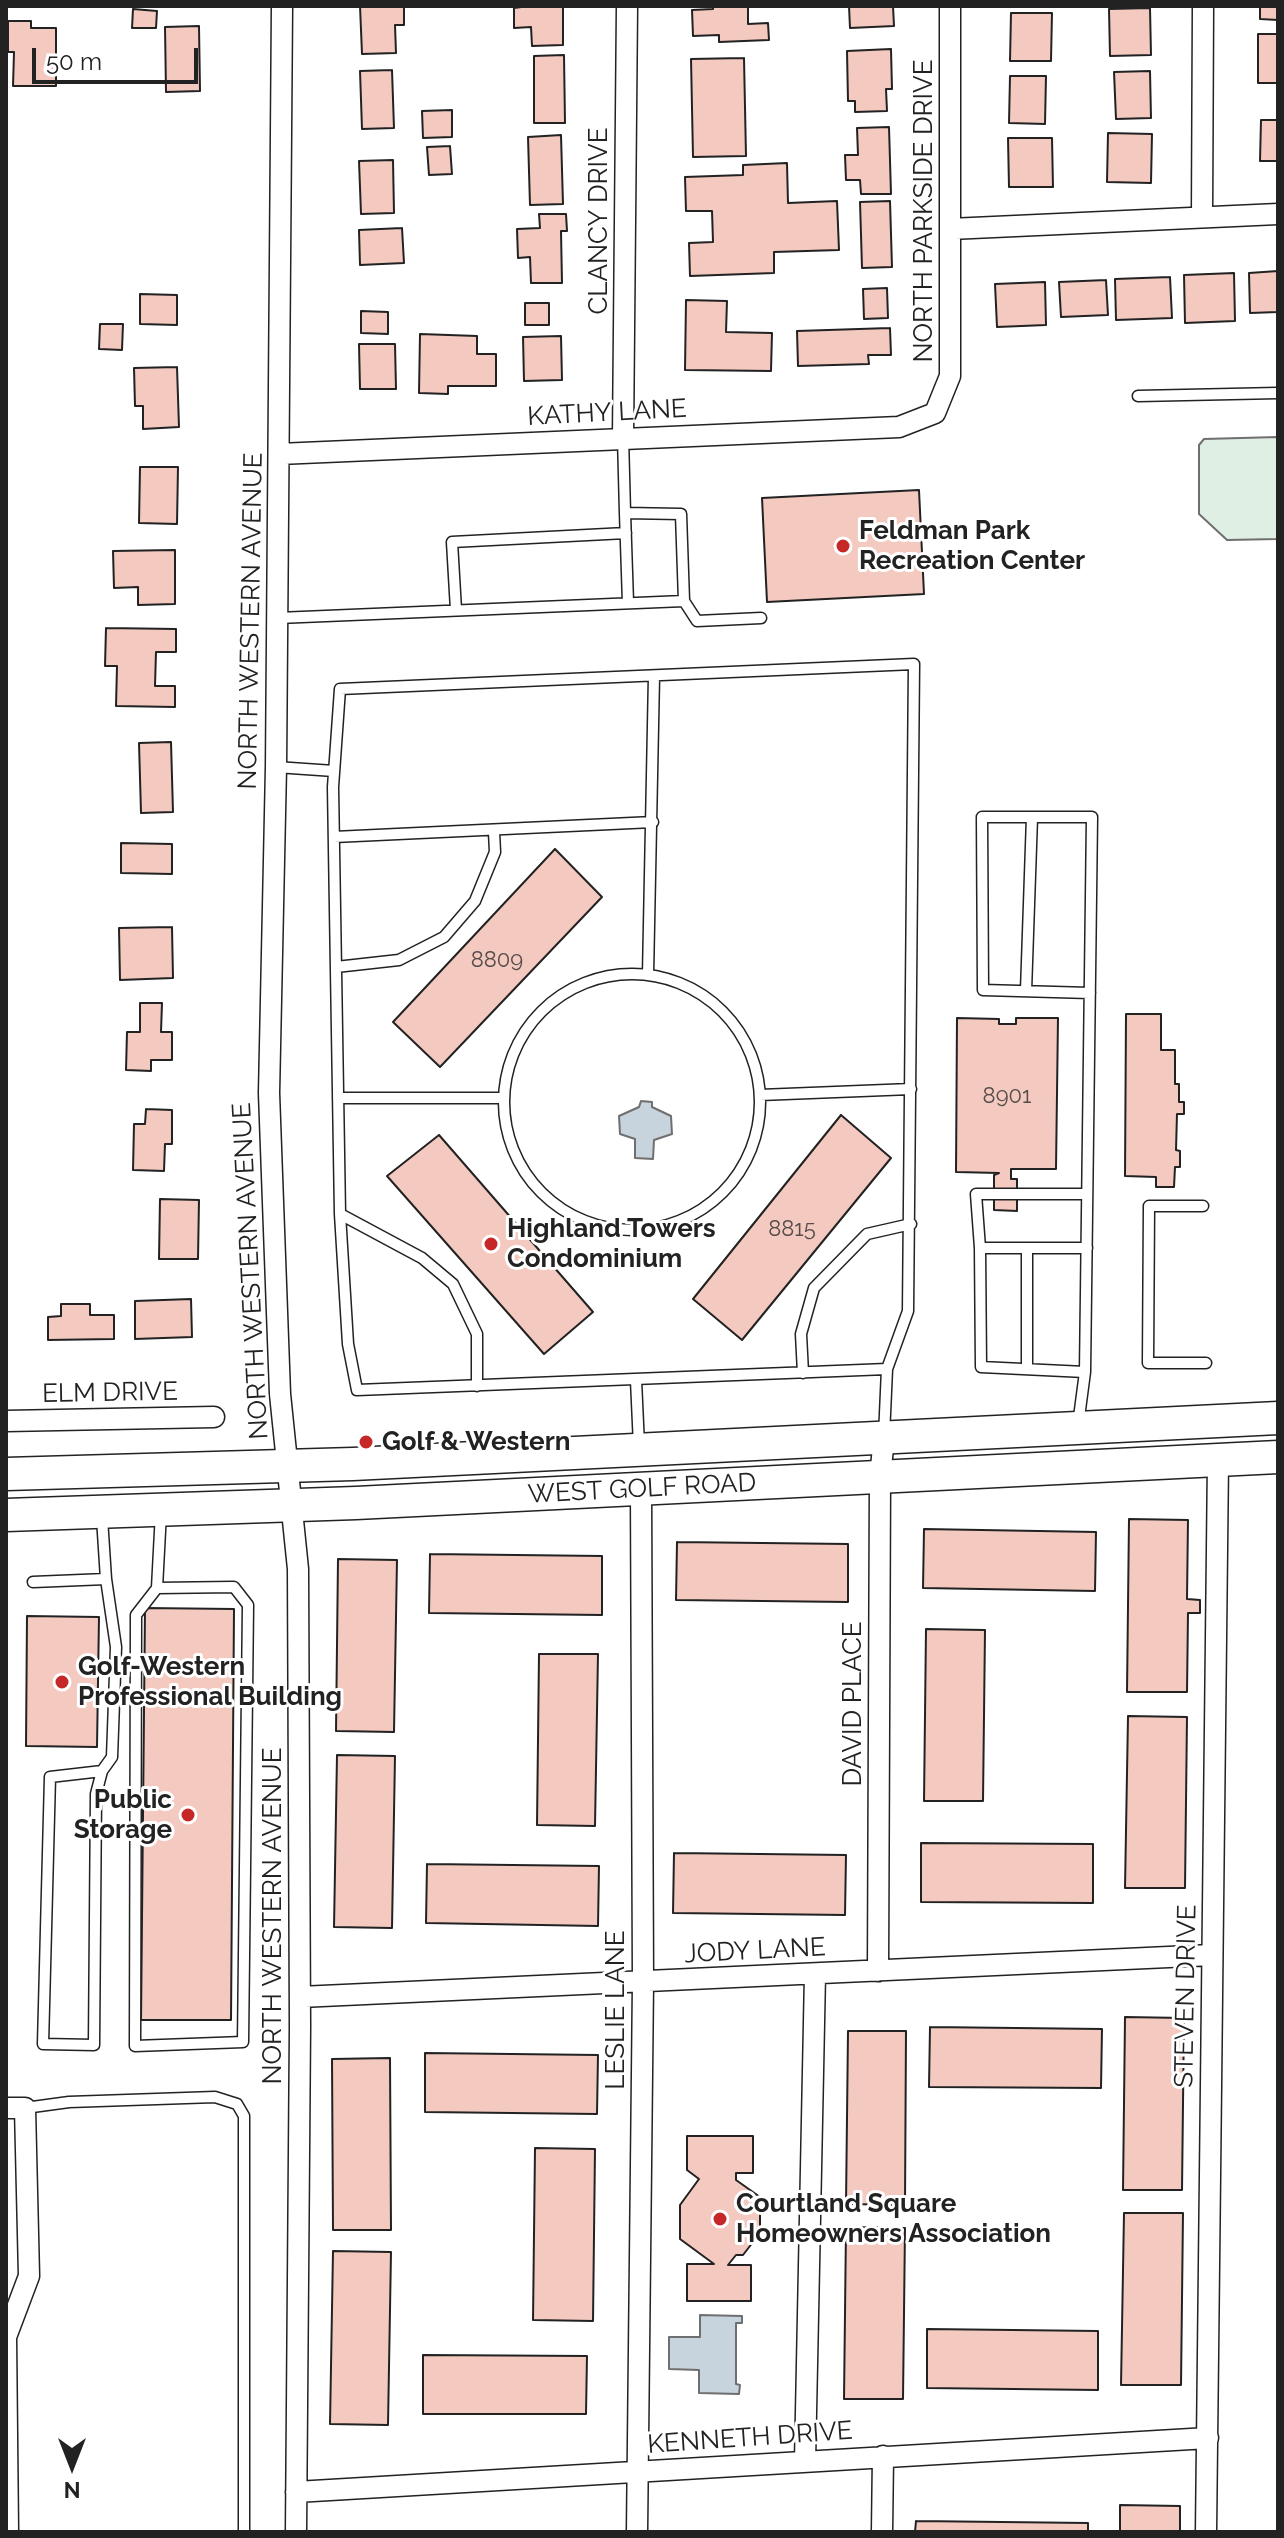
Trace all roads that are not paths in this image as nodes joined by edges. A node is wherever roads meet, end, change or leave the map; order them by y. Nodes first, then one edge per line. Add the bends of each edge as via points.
1 (282, 6) edge
2 (627, 6) edge
3 (950, 6) edge
4 (1203, 6) edge
5 (1278, 214) edge
6 (1202, 217) junction
7 (950, 229) junction
8 (1278, 393) edge
9 (1138, 396) dead end
10 (935, 413) joint
11 (623, 437) junction
12 (279, 454) junction
13 (625, 513) junction
14 (626, 533) junction
15 (684, 601) junction
16 (628, 603) junction
17 (456, 610) junction
18 (278, 618) junction
19 (761, 618) dead end
20 (654, 676) junction
21 (276, 767) junction
22 (334, 771) junction
23 (1032, 817) junction
24 (653, 822) junction
25 (494, 832) junction
26 (334, 837) junction
27 (336, 967) junction
28 (648, 975) junction
29 (1026, 991) junction
30 (1090, 993) junction
31 (911, 1089) junction
32 (760, 1095) junction
33 (338, 1098) junction
34 (503, 1098) junction
35 (1087, 1194) junction
36 (1203, 1206) dead end
37 (340, 1214) junction
38 (911, 1224) junction
39 (980, 1248) junction
40 (1027, 1248) junction
41 (1087, 1248) junction
42 (1206, 1363) dead end
43 (887, 1369) junction
44 (1027, 1369) junction
45 (1085, 1372) junction
46 (803, 1373) junction
47 (636, 1380) junction
48 (477, 1386) junction
49 (214, 1417) dead end
50 (1278, 1418) edge
51 (6, 1421) edge
52 (1078, 1428) junction
53 (884, 1438) junction
54 (639, 1450) junction
55 (1278, 1457) edge
56 (1218, 1460) junction
57 (287, 1467) junction
58 (6, 1474) edge
59 (880, 1477) junction
60 (641, 1489) junction
61 (292, 1506) junction
62 (161, 1510) junction
63 (102, 1512) junction
64 (6, 1515) edge
65 (106, 1579) junction
66 (33, 1582) dead end
67 (157, 1588) junction
68 (102, 1771) junction
69 (1212, 1955) junction
70 (878, 1971) junction
71 (815, 1974) junction
72 (643, 1982) junction
73 (300, 1997) junction
74 (16, 2108) edge
75 (6, 2337) edge
76 (1208, 2438) junction
77 (883, 2456) junction
78 (805, 2461) junction
79 (638, 2471) junction
80 (296, 2492) junction
81 (8, 2532) edge
82 (244, 2532) edge
83 (296, 2532) edge
84 (637, 2532) edge
85 (882, 2532) edge
86 (1206, 2532) edge

1 - 12 street, NORTH WESTERN AVENUE
2 - 11 street, CLANCY DRIVE
3 - 7 street, NORTH PARKSIDE DRIVE
4 - 6 street
5 - 6 street
6 - 7 street
7 - 10 street, NORTH PARKSIDE DRIVE via 950,376
8 - 9 lane
10 - 11 street, KATHY LANE via 899,427
11 - 12 street, KATHY LANE
11 - 13 lane
12 - 18 street, NORTH WESTERN AVENUE
13 - 14 lane
13 - 15 lane via 681,514
14 - 16 lane
14 - 17 lane via 452,542
15 - 16 lane
15 - 19 lane via 697,621
16 - 17 lane
17 - 18 lane
18 - 21 street, NORTH WESTERN AVENUE
20 - 22 lane via 340,689
20 - 24 lane
20 - 31 lane via 914,664
21 - 22 lane
21 - 57 street, NORTH WESTERN AVENUE via 269,1093
22 - 26 lane
23 - 29 lane
23 - 29 lane via 982,817 983,990
23 - 30 lane via 1092,817
24 - 25 lane
24 - 28 lane
25 - 26 lane
25 - 27 lane via 495,852 475,901 444,937 399,960
26 - 27 lane
27 - 33 lane
28 - 32 lane via 706,997 744,1034
28 - 34 lane via 605,976 565,992 533,1020 511,1057
29 - 30 lane
30 - 35 lane
31 - 32 lane
31 - 38 lane
32 - 34 lane via 756,1136 739,1173 711,1203 674,1223 634,1230 593,1224 556,1206 527,1176 515,1152
33 - 34 lane
33 - 37 lane
35 - 39 lane via 976,1194
35 - 41 lane
36 - 42 lane via 1149,1206 1148,1363
37 - 48 lane via 422,1258 453,1284 477,1334
37 - 48 lane via 348,1344 357,1390
38 - 43 lane via 908,1311
38 - 46 lane via 867,1234 814,1288 801,1334
39 - 40 lane
39 - 44 lane via 981,1367
40 - 41 lane
40 - 44 lane
41 - 45 lane
43 - 46 lane
43 - 53 lane
44 - 45 lane
45 - 52 lane
46 - 47 lane
47 - 48 lane
47 - 54 lane
49 - 51 street, ELM DRIVE
50 - 52 main road, WEST GOLF ROAD
52 - 53 main road, WEST GOLF ROAD
53 - 54 main road, WEST GOLF ROAD
53 - 59 street, DAVID PLACE
54 - 57 main road, WEST GOLF ROAD
55 - 56 main road, WEST GOLF ROAD
56 - 59 main road, WEST GOLF ROAD
56 - 69 street, STEVEN DRIVE
57 - 58 main road, WEST GOLF ROAD
57 - 61 street, NORTH WESTERN AVENUE
59 - 60 main road, WEST GOLF ROAD
59 - 70 street, DAVID PLACE
60 - 61 main road, WEST GOLF ROAD
60 - 72 street, LESLIE LANE
61 - 62 main road, WEST GOLF ROAD
61 - 73 street, NORTH WESTERN AVENUE via 298,1569
62 - 63 main road, WEST GOLF ROAD
62 - 67 lane
63 - 64 main road, WEST GOLF ROAD
63 - 65 lane
65 - 66 lane
65 - 68 lane via 116,1647 112,1757
67 - 67 lane via 136,1615 135,2046 243,2042 248,1605 234,1587
68 - 68 lane via 96,1794 94,2045 43,2044 50,1777
69 - 70 street, JODY LANE
69 - 76 street, STEVEN DRIVE
70 - 71 street, JODY LANE
71 - 72 street, JODY LANE
71 - 78 street
72 - 73 street, JODY LANE
72 - 79 street, LESLIE LANE
73 - 80 street, NORTH WESTERN AVENUE
74 - 75 street via 29,2276
74 - 82 lane via 215,2097 237,2104 244,2116
75 - 81 street
76 - 77 street, KENNETH DRIVE
76 - 86 street, STEVEN DRIVE
77 - 78 street, KENNETH DRIVE
77 - 85 street
78 - 79 street, KENNETH DRIVE
79 - 80 street, KENNETH DRIVE
79 - 84 street, LESLIE LANE
80 - 83 street, NORTH WESTERN AVENUE

